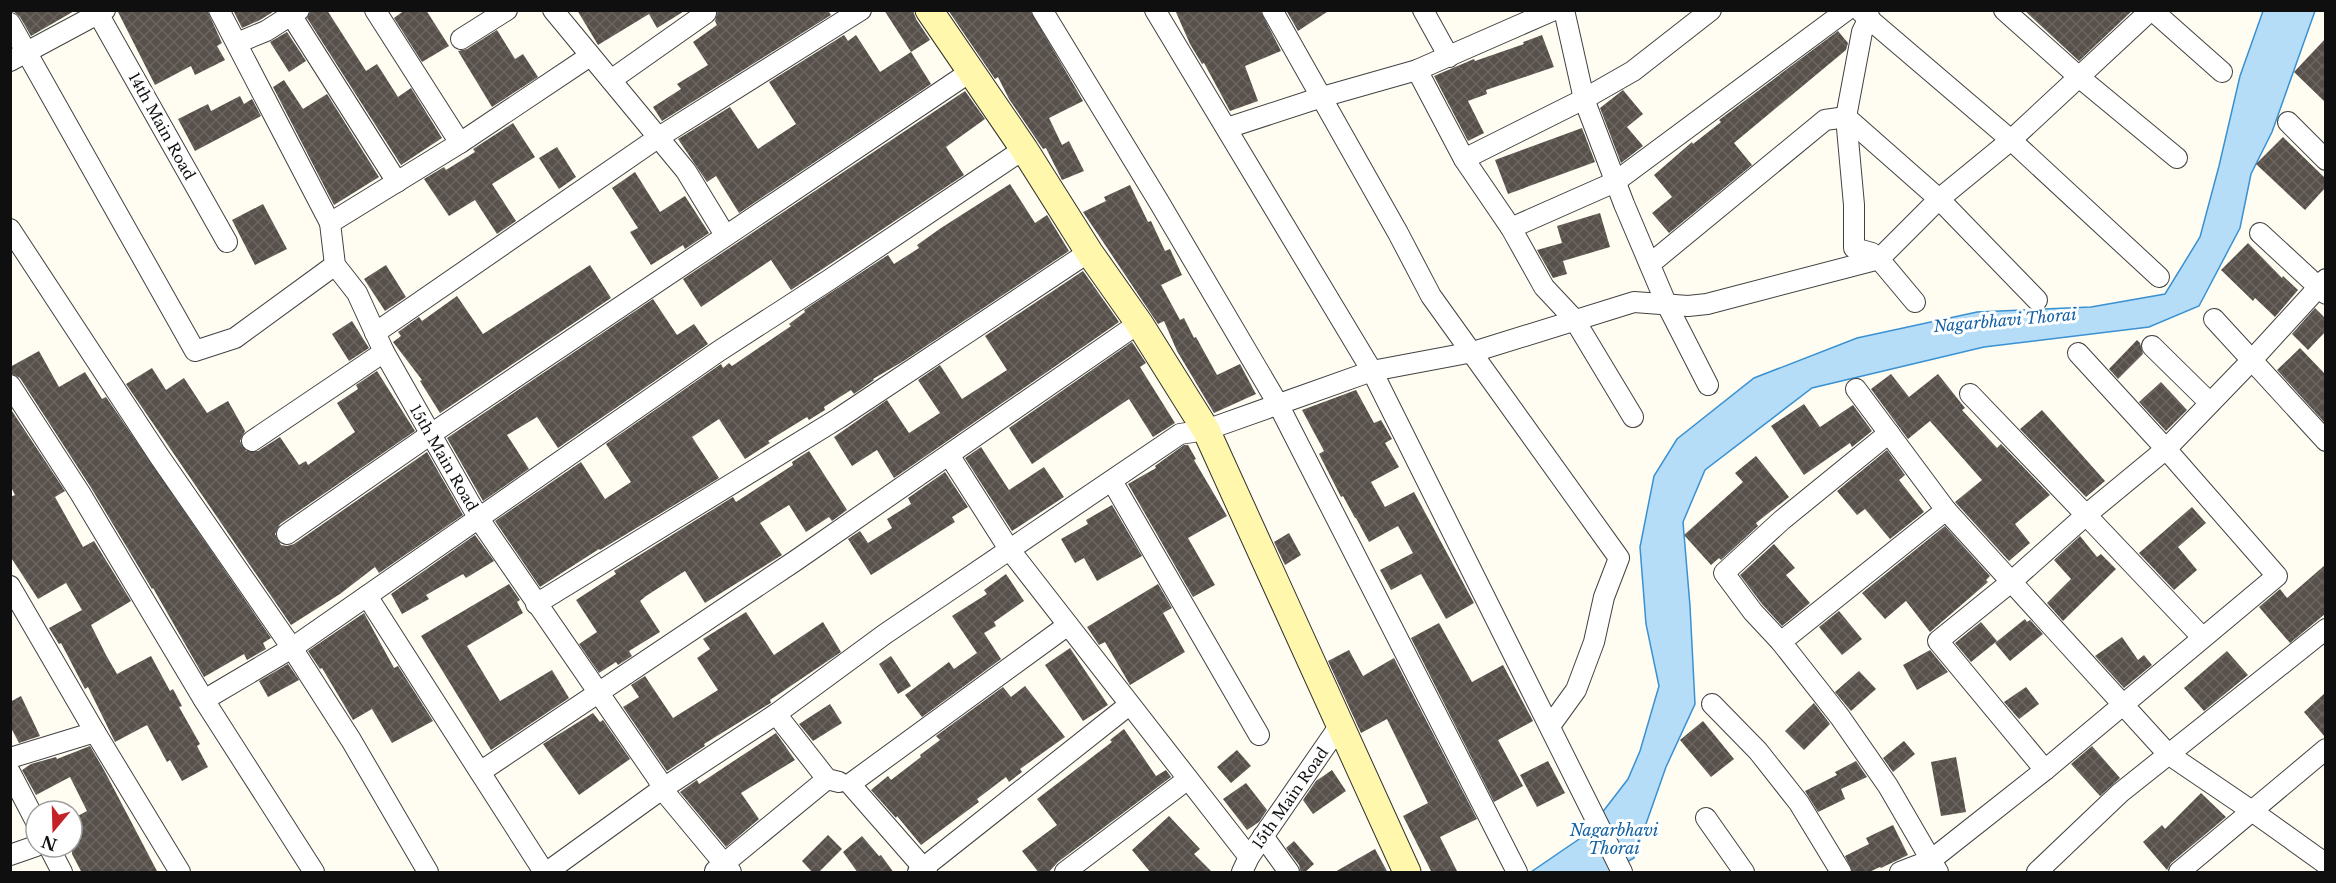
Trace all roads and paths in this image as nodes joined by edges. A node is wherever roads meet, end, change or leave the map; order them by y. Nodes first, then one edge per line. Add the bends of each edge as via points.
1 (219, 10) edge
2 (375, 10) edge
3 (507, 10) edge
4 (553, 10) edge
5 (861, 10) edge
6 (928, 10) edge
7 (1042, 10) edge
8 (1155, 10) edge
9 (1272, 10) edge
10 (1423, 10) edge
11 (1554, 10) edge
12 (1564, 10) edge
13 (1711, 10) edge
14 (1847, 10) edge
15 (2004, 10) edge
16 (2152, 10) edge
17 (707, 11) edge
18 (100, 12) edge
19 (295, 13) edge
20 (1865, 13) edge
21 (10, 23) edge
22 (461, 39) dead end
23 (237, 43) junction
24 (590, 56) junction
25 (19, 57) edge
26 (1449, 57) junction
27 (1417, 70) junction
28 (970, 72) junction
29 (2222, 72) dead end
30 (2079, 77) junction
31 (611, 80) junction
32 (1322, 97) junction
33 (1584, 99) junction
34 (1846, 117) junction
35 (2288, 122) dead end
36 (1227, 128) junction
37 (659, 137) junction
38 (2011, 140) junction
39 (460, 143) junction
40 (1024, 148) junction
41 (2177, 158) dead end
42 (1464, 159) junction
43 (2325, 160) edge
44 (397, 182) junction
45 (1615, 182) junction
46 (1939, 199) junction
47 (330, 223) junction
48 (1511, 228) junction
49 (10, 229) edge
50 (2260, 233) dead end
51 (725, 236) junction
52 (227, 242) dead end
53 (1089, 252) junction
54 (1879, 259) junction
55 (1650, 264) junction
56 (335, 265) junction
57 (2159, 277) dead end
58 (2323, 286) edge
59 (2037, 300) dead end
60 (1915, 302) dead end
61 (1666, 303) junction
62 (1574, 319) junction
63 (2214, 319) dead end
64 (1139, 323) junction
65 (375, 333) junction
66 (2152, 346) dead end
67 (384, 352) junction
68 (1473, 352) junction
69 (2078, 353) dead end
70 (2251, 361) junction
71 (1372, 371) junction
72 (10, 385) edge
73 (1708, 385) dead end
74 (1856, 389) dead end
75 (1970, 394) dead end
76 (2210, 403) junction
77 (1278, 404) junction
78 (1633, 417) dead end
79 (1206, 430) junction
80 (1889, 433) junction
81 (431, 434) junction
82 (252, 441) dead end
83 (2325, 441) edge
84 (2166, 449) junction
85 (949, 455) junction
86 (1112, 481) junction
87 (1946, 510) junction
88 (2086, 515) junction
89 (479, 519) junction
90 (287, 534) dead end
91 (1009, 549) junction
92 (2011, 582) junction
93 (10, 586) edge
94 (367, 596) junction
95 (536, 604) junction
96 (1068, 625) junction
97 (2325, 629) edge
98 (2202, 637) junction
99 (1781, 642) junction
100 (292, 648) junction
101 (598, 694) junction
102 (204, 700) junction
103 (1712, 704) dead end
104 (1129, 705) junction
105 (2124, 706) junction
106 (776, 714) junction
107 (1340, 725) junction
108 (1550, 726) junction
109 (95, 732) junction
110 (1259, 735) dead end
111 (2325, 749) edge
112 (2168, 754) junction
113 (10, 758) edge
114 (2045, 770) junction
115 (10, 772) edge
116 (480, 772) junction
117 (827, 779) junction
118 (1188, 779) junction
119 (850, 784) junction
120 (662, 789) junction
121 (24, 799) edge
122 (2252, 811) junction
123 (1706, 818) dead end
124 (1263, 836) junction
125 (55, 859) edge
126 (2325, 864) edge
127 (1245, 865) edge
128 (1934, 866) edge
129 (722, 870) edge
130 (923, 871) edge
131 (62, 873) edge
132 (180, 873) edge
133 (314, 873) edge
134 (428, 873) edge
135 (545, 873) edge
136 (1065, 873) edge
137 (1290, 873) edge
138 (1407, 873) edge
139 (1517, 873) edge
140 (1622, 873) edge
141 (1744, 873) edge
142 (1841, 873) edge
143 (1900, 873) edge
144 (2037, 873) edge
145 (2179, 873) edge

1 - 23 street
2 - 39 street
3 - 22 street
4 - 24 street
5 - 37 street
6 - 28 street
7 - 77 street
8 - 36 street
9 - 32 street
10 - 26 street
11 - 26 street
12 - 33 street
13 - 33 street via 1633,71
14 - 45 street
15 - 30 street
16 - 29 street
16 - 30 street
17 - 31 street
18 - 25 street
18 - 52 street, 14th Main Road
19 - 23 street
19 - 44 street
20 - 34 street
20 - 38 street
21 - 25 street
23 - 47 street
24 - 31 street
24 - 39 street
25 - 56 street via 195,351 235,338
26 - 27 street
27 - 32 street
27 - 42 street
28 - 40 street
28 - 51 street
30 - 38 street
30 - 41 street
31 - 37 street
32 - 36 street
32 - 68 street via 1431,296
33 - 42 street
33 - 45 street
34 - 46 street
34 - 54 street via 1854,248
34 - 55 street via 1825,120
35 - 43 street
36 - 71 street
37 - 51 street via 686,171
37 - 65 street
38 - 46 street
38 - 57 street
39 - 44 street
40 - 53 street
40 - 89 street via 719,351
42 - 48 street
44 - 47 street
45 - 48 street
45 - 55 street
46 - 54 street
46 - 59 street
47 - 56 street
48 - 62 street via 1544,287
49 - 100 street
50 - 58 street
51 - 81 street
53 - 64 street
53 - 95 street via 839,418
54 - 60 street
54 - 61 street via 1707,304
55 - 61 street
56 - 65 street, 15th Main Road via 357,293
58 - 70 street
61 - 62 street via 1634,302
61 - 73 street
62 - 68 street
62 - 78 street
63 - 70 street
64 - 79 street
64 - 85 street
65 - 67 street, 15th Main Road
66 - 76 street
67 - 81 street, 15th Main Road
67 - 82 street
68 - 71 street
68 - 108 street via 1619,558 1576,690
69 - 84 street
70 - 76 street
70 - 83 street
71 - 77 street
71 - 108 street
72 - 102 street
74 - 80 street
75 - 88 street
76 - 84 street
77 - 79 street
77 - 139 street
79 - 86 street via 1180,434
79 - 107 street
80 - 87 street
80 - 99 street via 1724,573
81 - 89 street, 15th Main Road
81 - 90 street
84 - 88 street
84 - 98 street via 2277,576
85 - 91 street
85 - 101 street
86 - 91 street
86 - 110 street
87 - 92 street
87 - 99 street
88 - 92 street
88 - 98 street
89 - 94 street
89 - 95 street, 15th Main Road
91 - 96 street
91 - 106 street
92 - 105 street
92 - 114 street via 1938,641
93 - 109 street
94 - 100 street
94 - 116 street
95 - 101 street, 15th Main Road
96 - 104 street
96 - 119 street
97 - 112 street
98 - 105 street
99 - 128 street via 1888,786
100 - 102 street
100 - 134 street
101 - 116 street
101 - 120 street, 15th Main Road
102 - 133 street
103 - 142 street via 1758,751 1799,803
104 - 118 street
104 - 130 street
105 - 112 street
105 - 114 street
106 - 117 street
106 - 120 street
107 - 124 street, 15th Main Road
107 - 138 street
108 - 140 street
109 - 113 street
109 - 132 street
111 - 122 street
112 - 122 street
112 - 144 street via 2120,793
114 - 128 street
115 - 121 street
116 - 135 street
117 - 119 street
117 - 129 street
118 - 127 street
118 - 136 street
119 - 130 street
120 - 129 street, 15th Main Road
120 - 135 street
122 - 126 street
122 - 145 street
123 - 141 street
124 - 127 street, 15th Main Road
124 - 137 street
125 - 131 street
128 - 143 street

